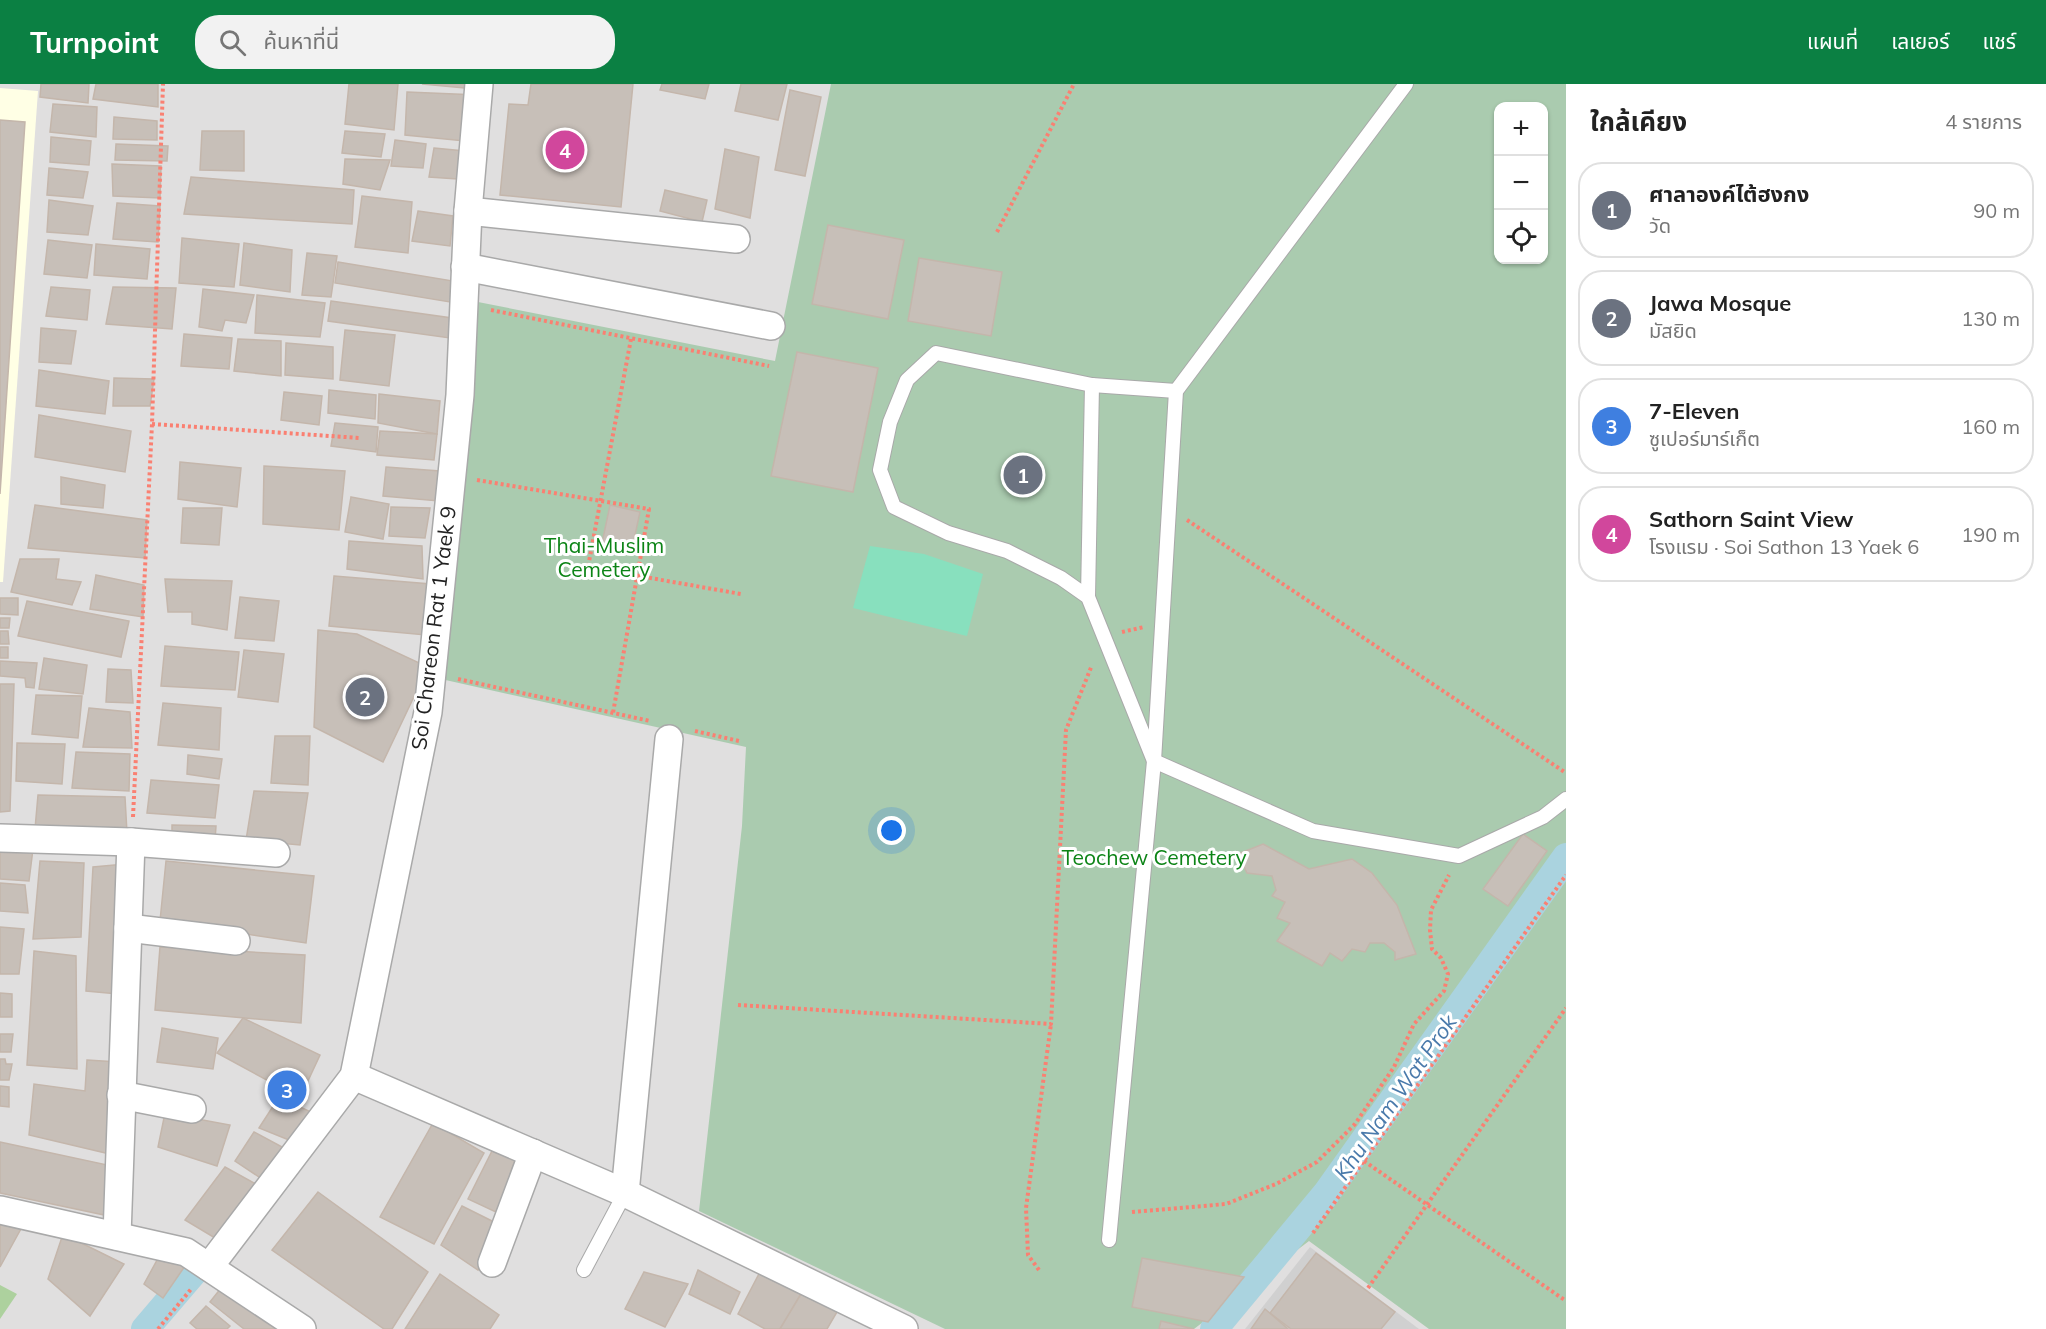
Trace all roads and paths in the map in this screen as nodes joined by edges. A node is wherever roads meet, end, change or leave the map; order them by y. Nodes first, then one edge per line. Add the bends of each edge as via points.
1 (164, 84) edge
2 (479, 84) edge
3 (1074, 84) edge
4 (1406, 84) edge
5 (468, 211) junction
6 (997, 232) dead end
7 (736, 239) dead end
8 (465, 267) junction
9 (490, 310) dead end
10 (771, 326) dead end
11 (632, 339) junction
12 (769, 366) dead end
13 (1092, 386) junction
14 (1176, 391) junction
15 (152, 424) junction
16 (360, 438) dead end
17 (452, 476) junction
18 (601, 501) junction
19 (1168, 508) junction
20 (637, 576) junction
21 (741, 594) dead end
22 (1088, 597) junction
23 (1162, 622) junction
24 (1104, 636) junction
25 (452, 677) dead end
26 (613, 713) junction
27 (674, 731) junction
28 (739, 741) dead end
29 (1154, 761) junction
30 (1566, 773) edge
31 (1566, 799) edge
32 (0, 838) edge
33 (131, 842) junction
34 (276, 853) dead end
35 (1459, 856) junction
36 (1566, 875) edge
37 (128, 928) junction
38 (236, 941) dead end
39 (738, 1005) dead end
40 (1566, 1008) edge
41 (1051, 1024) junction
42 (354, 1076) junction
43 (121, 1095) junction
44 (192, 1109) dead end
45 (533, 1153) junction
46 (1364, 1161) junction
47 (626, 1193) junction
48 (1427, 1205) junction
49 (0, 1210) edge
50 (1111, 1212) junction
51 (1313, 1233) dead end
52 (117, 1236) junction
53 (1109, 1240) dead end
54 (492, 1263) dead end
55 (209, 1267) junction
56 (584, 1270) dead end
57 (1039, 1270) dead end
58 (1368, 1288) dead end
59 (1566, 1301) edge
60 (158, 1329) edge
61 (302, 1329) edge
62 (904, 1329) edge

1 - 15 path
2 - 5 street, Soi Chareon Rat 1 Yaek 9
3 - 6 path
4 - 14 lane
5 - 7 street
5 - 8 street, Soi Chareon Rat 1 Yaek 9
8 - 10 street
8 - 17 street, Soi Chareon Rat 1 Yaek 9
9 - 11 path
11 - 12 path
11 - 18 path
13 - 14 lane
13 - 22 lane
13 - 22 lane via 936,353 907,380 890,422 880,470 894,507 948,533 1007,551 1061,578
14 - 19 lane
15 - 16 path
15 - 33 path
17 - 18 path
17 - 42 street, Soi Chareon Rat 1 Yaek 9 via 428,712
18 - 20 path via 649,509
18 - 20 path via 588,567
19 - 23 lane
19 - 30 path
20 - 21 path
20 - 26 path
22 - 24 lane
23 - 24 path
23 - 29 lane
24 - 29 lane
24 - 41 path via 1066,730
25 - 26 path
26 - 27 path
27 - 28 path
27 - 47 street
29 - 35 lane via 1313,831
29 - 50 lane
31 - 35 lane via 1543,817
32 - 33 street
33 - 34 street
33 - 37 street
35 - 50 path via 1431,910 1432,949 1448,974 1444,991 1414,1024 1394,1067 1355,1124 1317,1162 1226,1204
36 - 46 path
37 - 38 street
37 - 43 street
39 - 41 path
40 - 48 path
41 - 57 path via 1026,1208 1028,1255
42 - 45 street
42 - 55 street
43 - 44 street
43 - 52 street
45 - 47 street
45 - 54 street
46 - 48 path
46 - 51 path
47 - 56 lane
47 - 62 street
48 - 58 path
48 - 59 path
49 - 52 street
50 - 53 lane
52 - 55 street via 186,1251
55 - 60 path
55 - 61 street

